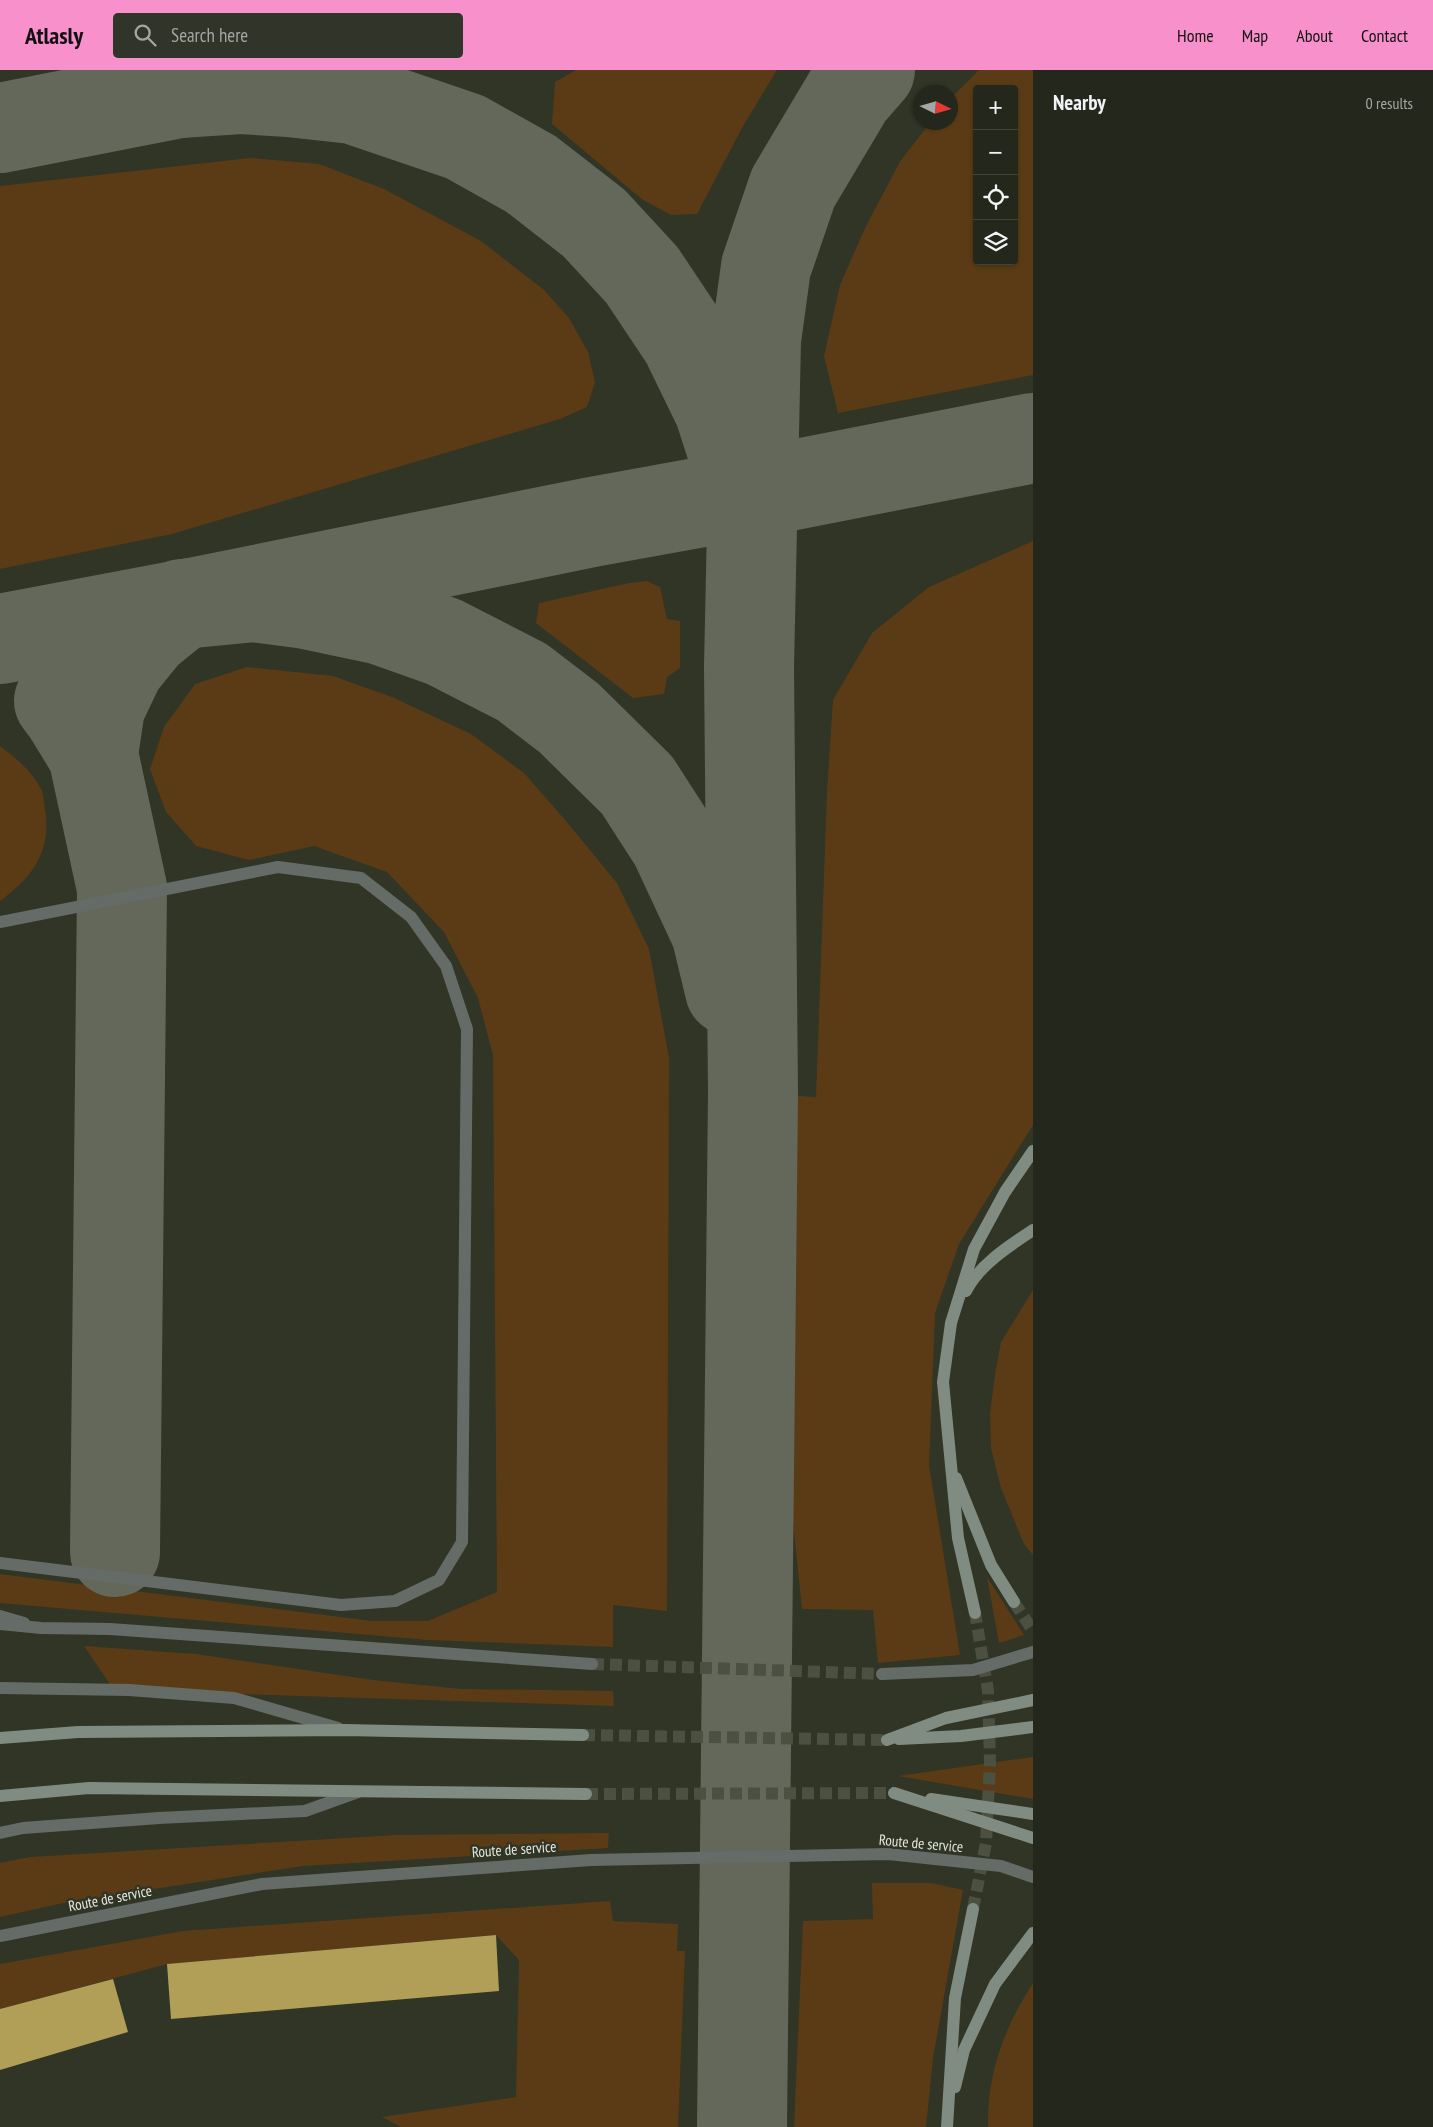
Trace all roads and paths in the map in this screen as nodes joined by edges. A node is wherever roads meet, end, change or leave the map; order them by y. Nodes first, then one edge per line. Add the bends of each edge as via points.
1 (0, 922) edge
2 (1033, 1151) edge
3 (1033, 1230) edge
4 (952, 1323) junction
5 (950, 1464) junction
6 (0, 1564) edge
7 (1014, 1602) tunnel mouth
8 (975, 1613) tunnel mouth
9 (0, 1616) edge
10 (0, 1624) edge
11 (41, 1628) junction
12 (1033, 1652) edge
13 (592, 1664) tunnel mouth
14 (882, 1674) tunnel mouth
15 (0, 1688) edge
16 (1033, 1700) edge
17 (1033, 1727) edge
18 (346, 1730) junction
19 (583, 1735) tunnel mouth
20 (0, 1738) edge
21 (358, 1792) junction
22 (586, 1794) tunnel mouth
23 (0, 1796) edge
24 (1033, 1814) edge
25 (0, 1833) edge
26 (1033, 1838) edge
27 (1033, 1878) edge
28 (973, 1908) tunnel mouth
29 (1033, 1933) edge
30 (0, 1936) edge
31 (948, 2123) edge

1 - 6 street via 278,867 361,878 411,917 446,966 467,1029 462,1542 439,1580 395,1601 341,1604
2 - 4 main road via 1005,1192 974,1249
3 - 4 main road via 1011,1244 973,1278
4 - 5 main road via 943,1382
5 - 7 main road via 991,1565
5 - 8 main road via 958,1538
9 - 11 street
10 - 11 street
11 - 13 street via 110,1629
12 - 14 street via 973,1670
15 - 18 street via 129,1690 234,1698
16 - 17 main road via 946,1718 887,1740 961,1736
18 - 19 main road
18 - 20 main road via 78,1732
21 - 22 main road
21 - 23 main road via 89,1788
21 - 25 street via 305,1811 42,1826
24 - 26 main road via 894,1793
27 - 30 street, Route de service via 1001,1866 888,1854 591,1860 262,1884
28 - 31 main road via 955,1998
29 - 31 main road via 995,1984 964,2050

